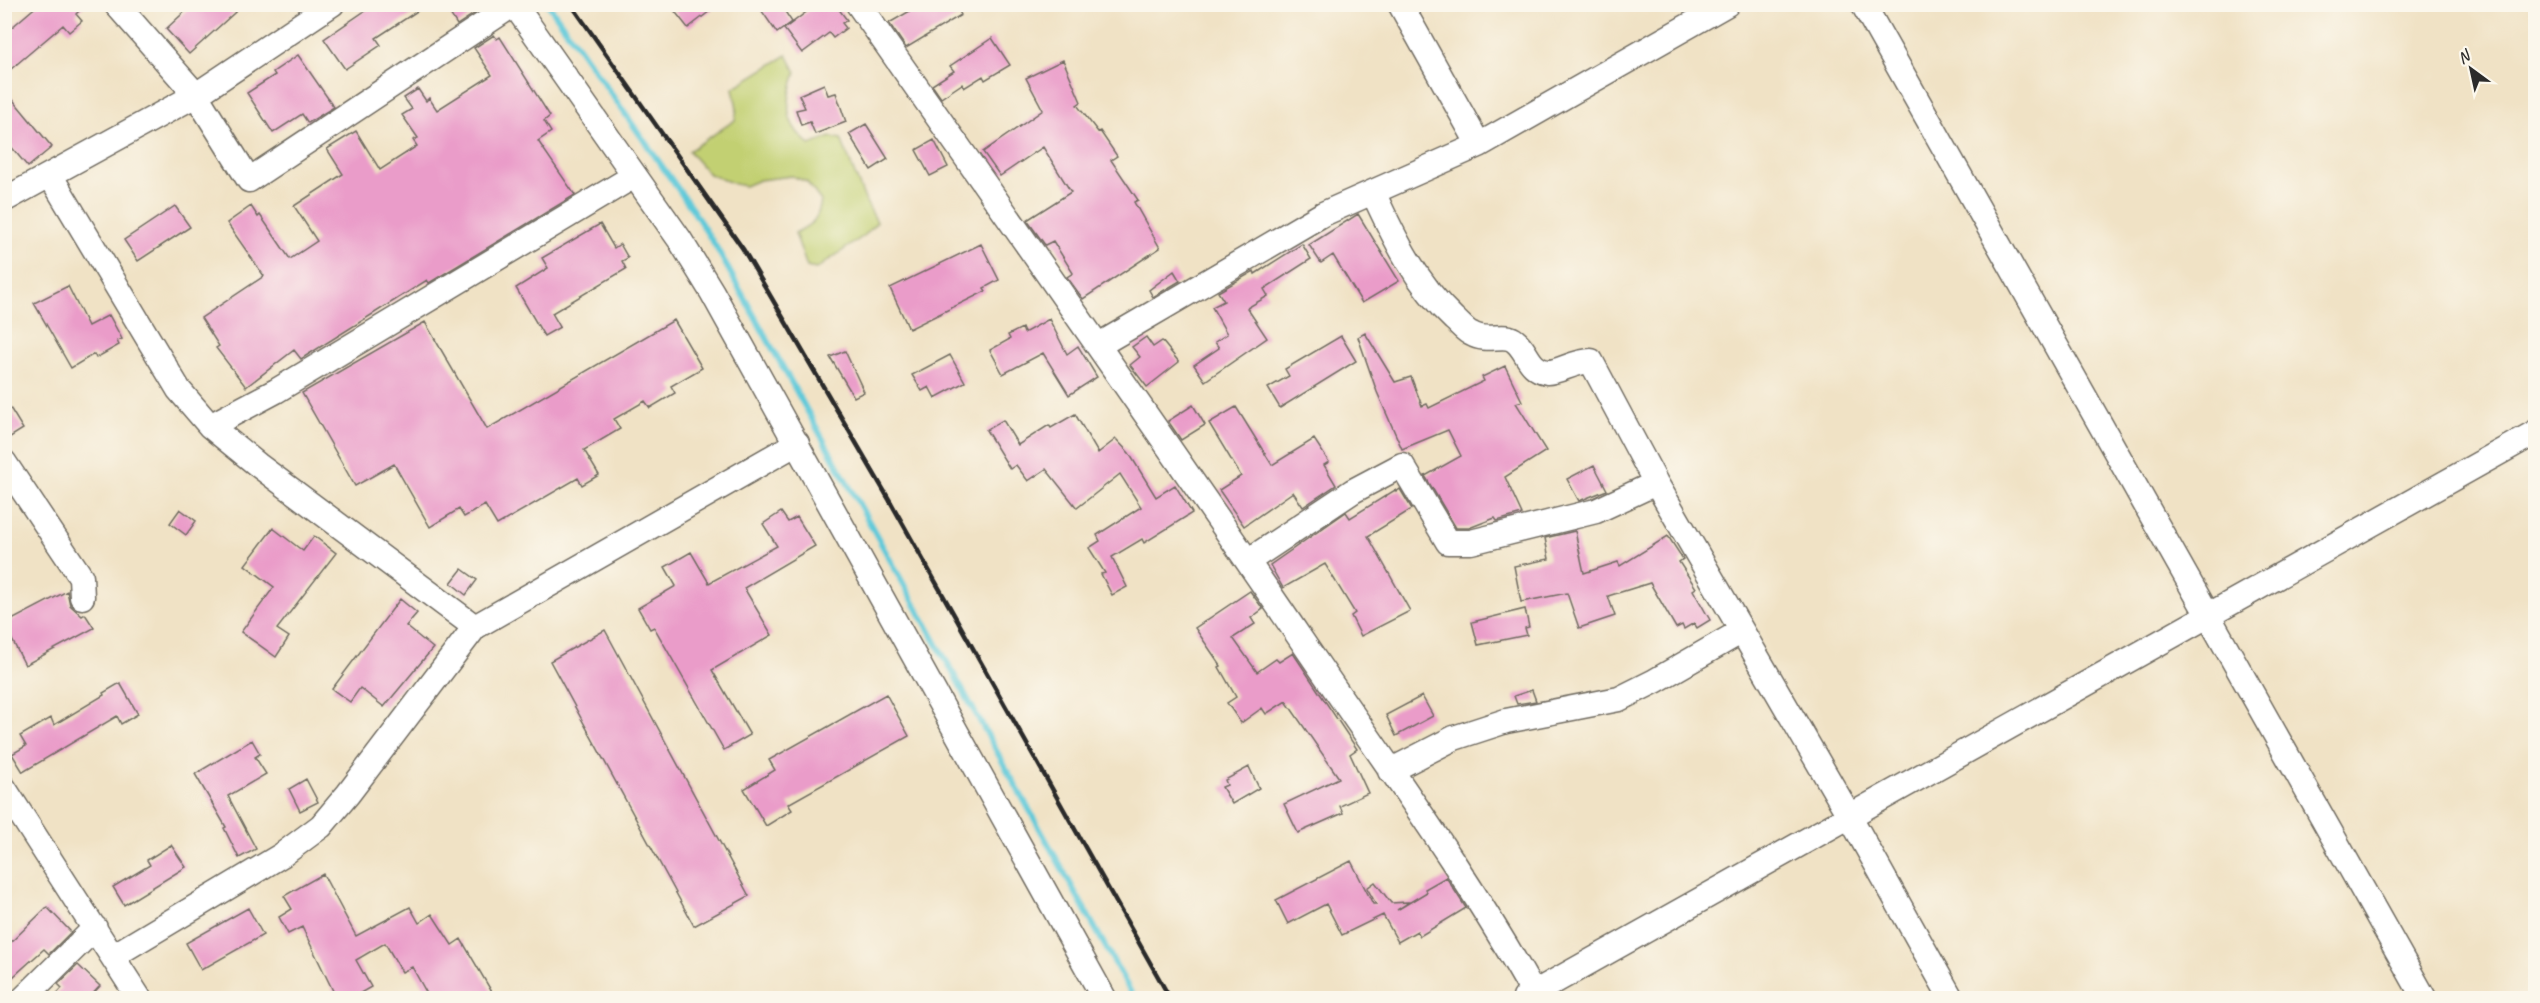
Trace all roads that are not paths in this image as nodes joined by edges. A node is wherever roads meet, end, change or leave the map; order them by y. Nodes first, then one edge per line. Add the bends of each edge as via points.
1 (116, 4) edge
2 (332, 4) edge
3 (514, 4) edge
4 (858, 4) edge
5 (1400, 4) edge
6 (1727, 4) edge
7 (1863, 4) edge
8 (196, 95) junction
9 (1479, 146) junction
10 (50, 175) junction
11 (634, 176) junction
12 (1373, 192) junction
13 (4, 200) edge
14 (1099, 345) junction
15 (210, 426) junction
16 (2535, 432) edge
17 (797, 442) junction
18 (4, 462) edge
19 (1656, 483) junction
20 (1248, 561) junction
21 (82, 597) dead end
22 (2209, 616) junction
23 (475, 627) junction
24 (1742, 632) junction
25 (1390, 771) junction
26 (4, 789) edge
27 (1850, 817) junction
28 (95, 928) junction
29 (113, 956) junction
30 (1531, 997) edge
31 (24, 999) edge
32 (139, 999) edge
33 (1104, 999) edge
34 (1951, 999) edge
35 (2424, 999) edge

1 - 8 street
2 - 8 street
3 - 8 street via 249,180
3 - 11 street
4 - 14 street
5 - 9 street
6 - 9 street
7 - 22 street
8 - 10 street
9 - 12 street
10 - 13 street
10 - 15 street via 179,390
11 - 15 street via 276,391
11 - 17 street via 712,292
12 - 14 street via 1323,214
12 - 19 street via 1396,242 1418,276 1443,309 1470,333 1486,340 1504,336 1515,340 1534,368 1549,372 1590,361
14 - 20 street
15 - 23 street
16 - 22 street
17 - 23 street
17 - 33 street
18 - 21 street via 81,577
19 - 20 street via 1596,511 1472,542 1448,542 1402,465 1353,491
19 - 24 street
20 - 25 street
22 - 27 street
22 - 35 street
23 - 29 street via 321,826 282,855
24 - 25 street via 1619,699 1506,721 1454,738
24 - 27 street
25 - 30 street via 1481,906
26 - 28 street
27 - 30 street
27 - 34 street
28 - 29 street
28 - 31 street
29 - 32 street

